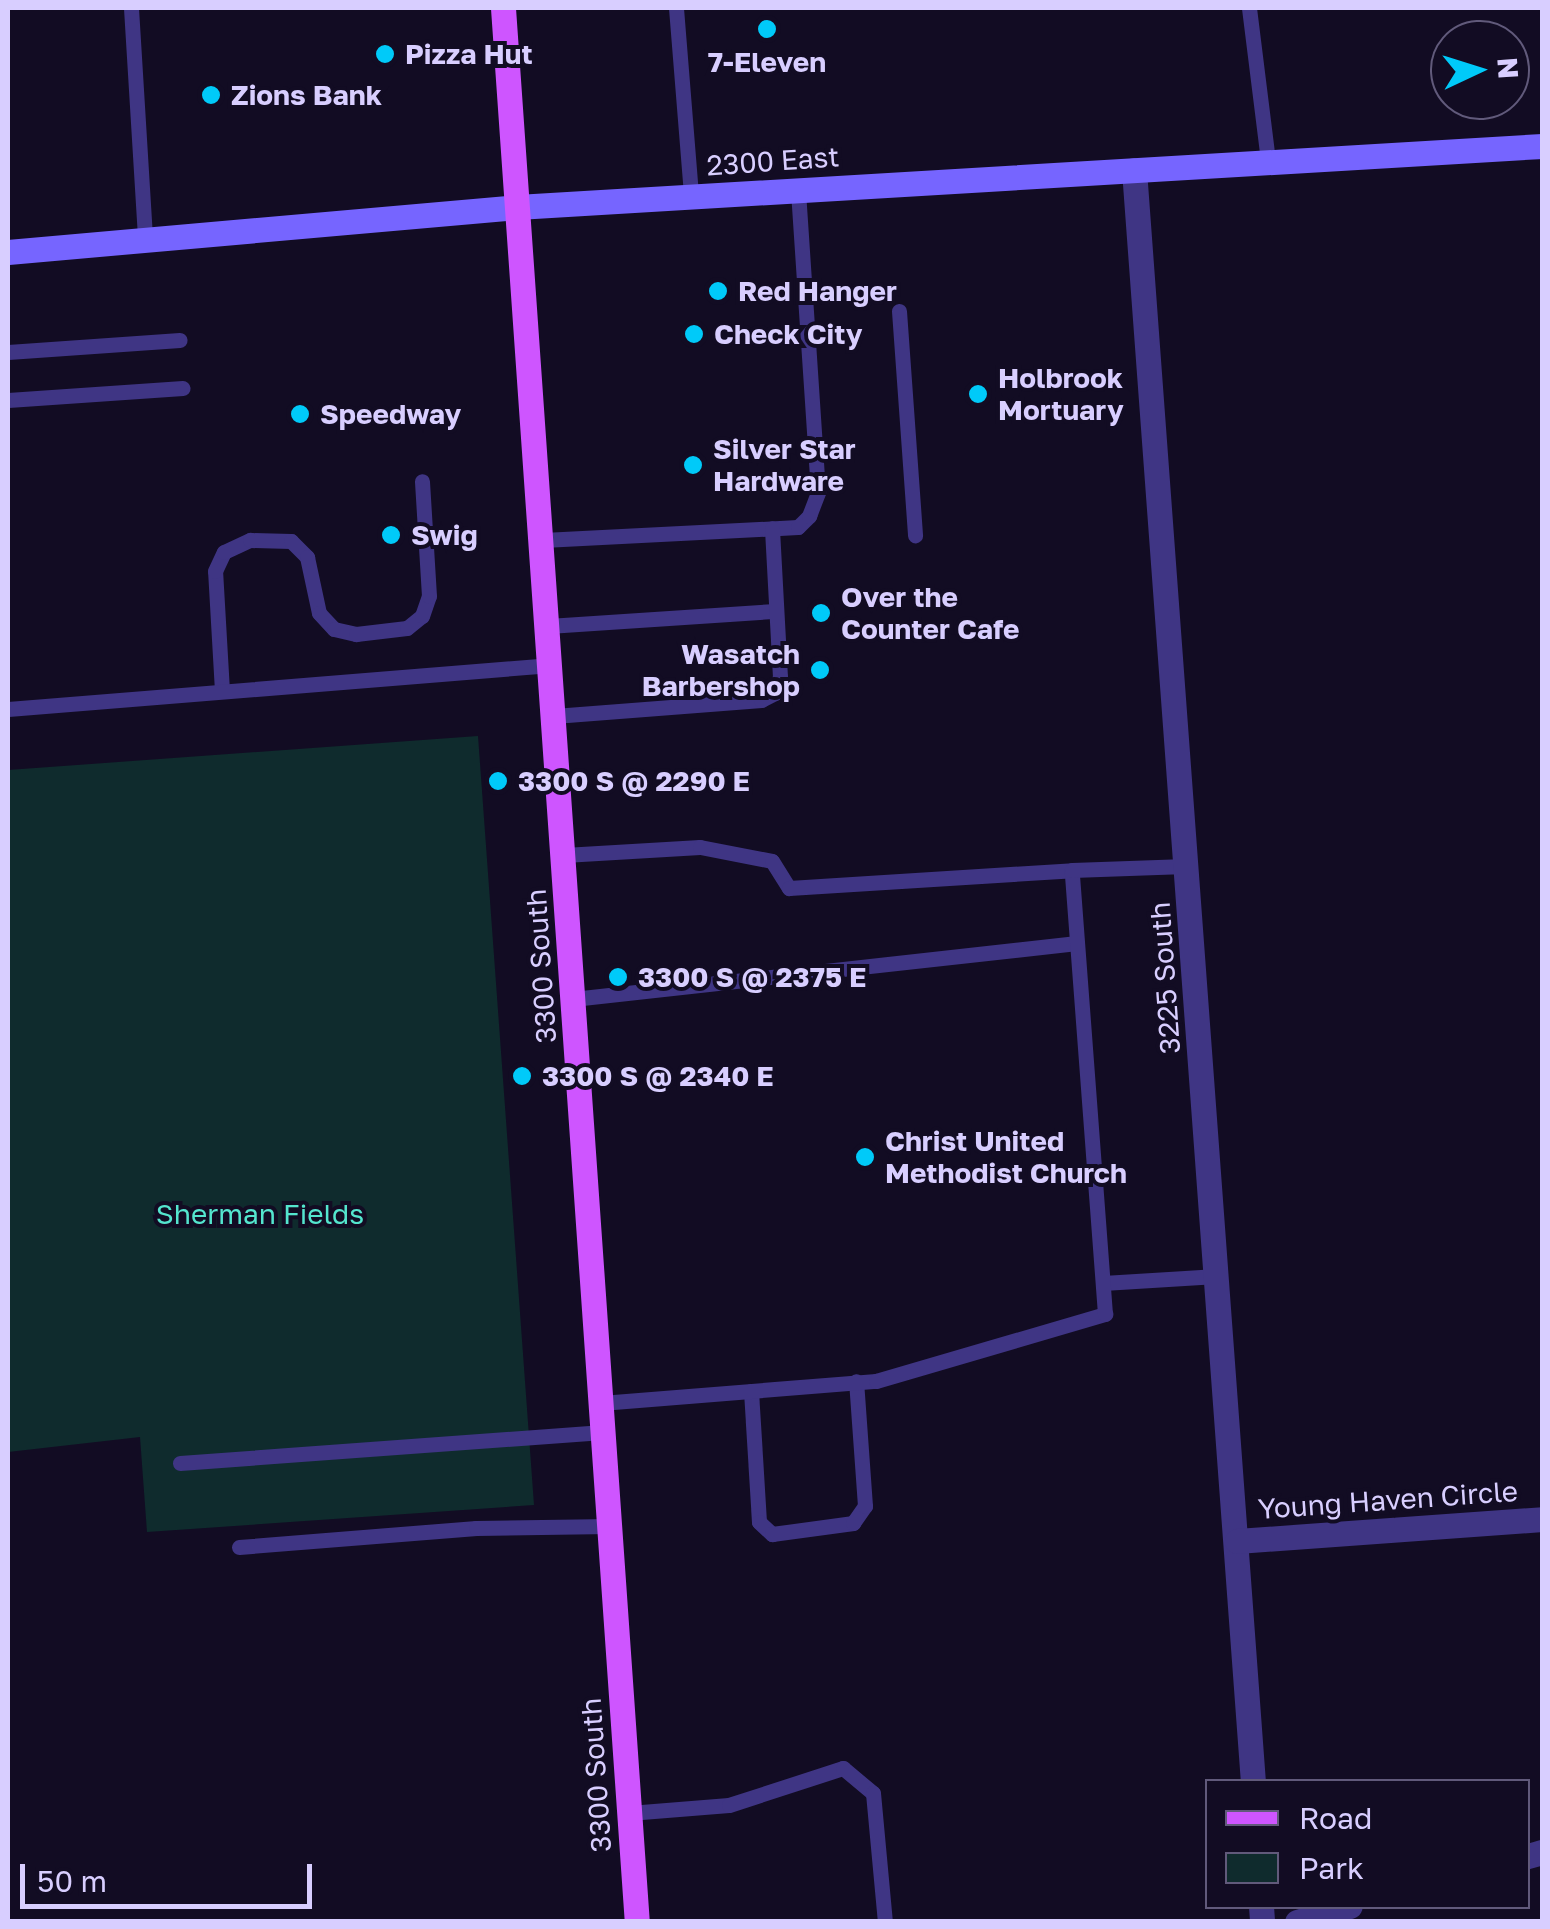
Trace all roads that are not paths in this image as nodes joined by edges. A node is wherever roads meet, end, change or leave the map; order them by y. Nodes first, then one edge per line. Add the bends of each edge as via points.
1 (131, 8) edge
2 (503, 8) edge
3 (676, 8) edge
4 (1249, 8) edge
5 (1542, 146) edge
6 (1268, 161) junction
7 (1134, 170) junction
8 (798, 189) junction
9 (691, 196) junction
10 (517, 208) junction
11 (145, 240) junction
12 (8, 252) edge
13 (899, 311) dead end
14 (180, 340) dead end
15 (8, 352) edge
16 (183, 388) dead end
17 (8, 400) edge
18 (422, 481) dead end
19 (772, 528) junction
20 (916, 535) dead end
21 (543, 540) junction
22 (776, 610) junction
23 (548, 626) junction
24 (551, 665) junction
25 (222, 692) junction
26 (8, 709) edge
27 (554, 716) junction
28 (564, 855) junction
29 (1186, 866) junction
30 (1072, 870) junction
31 (1077, 942) junction
32 (574, 999) junction
33 (1218, 1276) junction
34 (1102, 1283) junction
35 (856, 1381) junction
36 (751, 1390) junction
37 (601, 1402) junction
38 (603, 1432) junction
39 (180, 1463) dead end
40 (1542, 1519) edge
41 (610, 1526) junction
42 (1237, 1541) junction
43 (238, 1547) dead end
44 (1253, 1779) edge
45 (629, 1812) junction
46 (1340, 1909) edge
47 (637, 1922) edge
48 (885, 1922) edge
49 (1296, 1922) edge

1 - 11 lane
2 - 10 main road, 3300 South
3 - 9 lane
4 - 6 lane
5 - 6 main road, 2300 East
6 - 7 main road, 2300 East
7 - 8 main road, 2300 East
7 - 29 street, 3225 South
8 - 9 main road, 2300 East
8 - 19 lane via 818,492 798,527
9 - 10 main road, 2300 East
10 - 11 main road, 2300 East
10 - 21 main road, 3300 South
11 - 12 main road, 2300 East
13 - 20 lane
14 - 15 lane
16 - 17 lane
18 - 25 lane via 429,596 422,616 408,628 356,634 334,629 319,613 307,557 291,542 250,540 224,552 215,571
19 - 21 lane
19 - 22 lane
21 - 23 main road, 3300 South
22 - 23 lane
22 - 27 lane via 780,677 775,693 761,700
23 - 24 main road, 3300 South
24 - 25 lane
24 - 27 main road, 3300 South
25 - 26 lane
27 - 28 main road, 3300 South
28 - 30 lane via 700,847 772,861 789,888
28 - 32 main road, 3300 South
29 - 30 lane
29 - 33 street, 3225 South
30 - 31 lane
31 - 32 lane
31 - 34 lane
32 - 37 main road, 3300 South
33 - 34 lane
33 - 42 street, 3225 South
34 - 35 lane via 1106,1314
35 - 36 lane
35 - 36 lane via 865,1506 853,1523 772,1534 758,1522
36 - 37 lane
37 - 38 main road, 3300 South
38 - 39 lane
38 - 41 main road, 3300 South
40 - 42 street, Young Haven Circle
41 - 43 lane via 476,1528
41 - 45 main road, 3300 South
42 - 44 street, 3225 South
45 - 47 main road, 3300 South
45 - 48 lane via 730,1804 844,1768 872,1793
46 - 49 street

